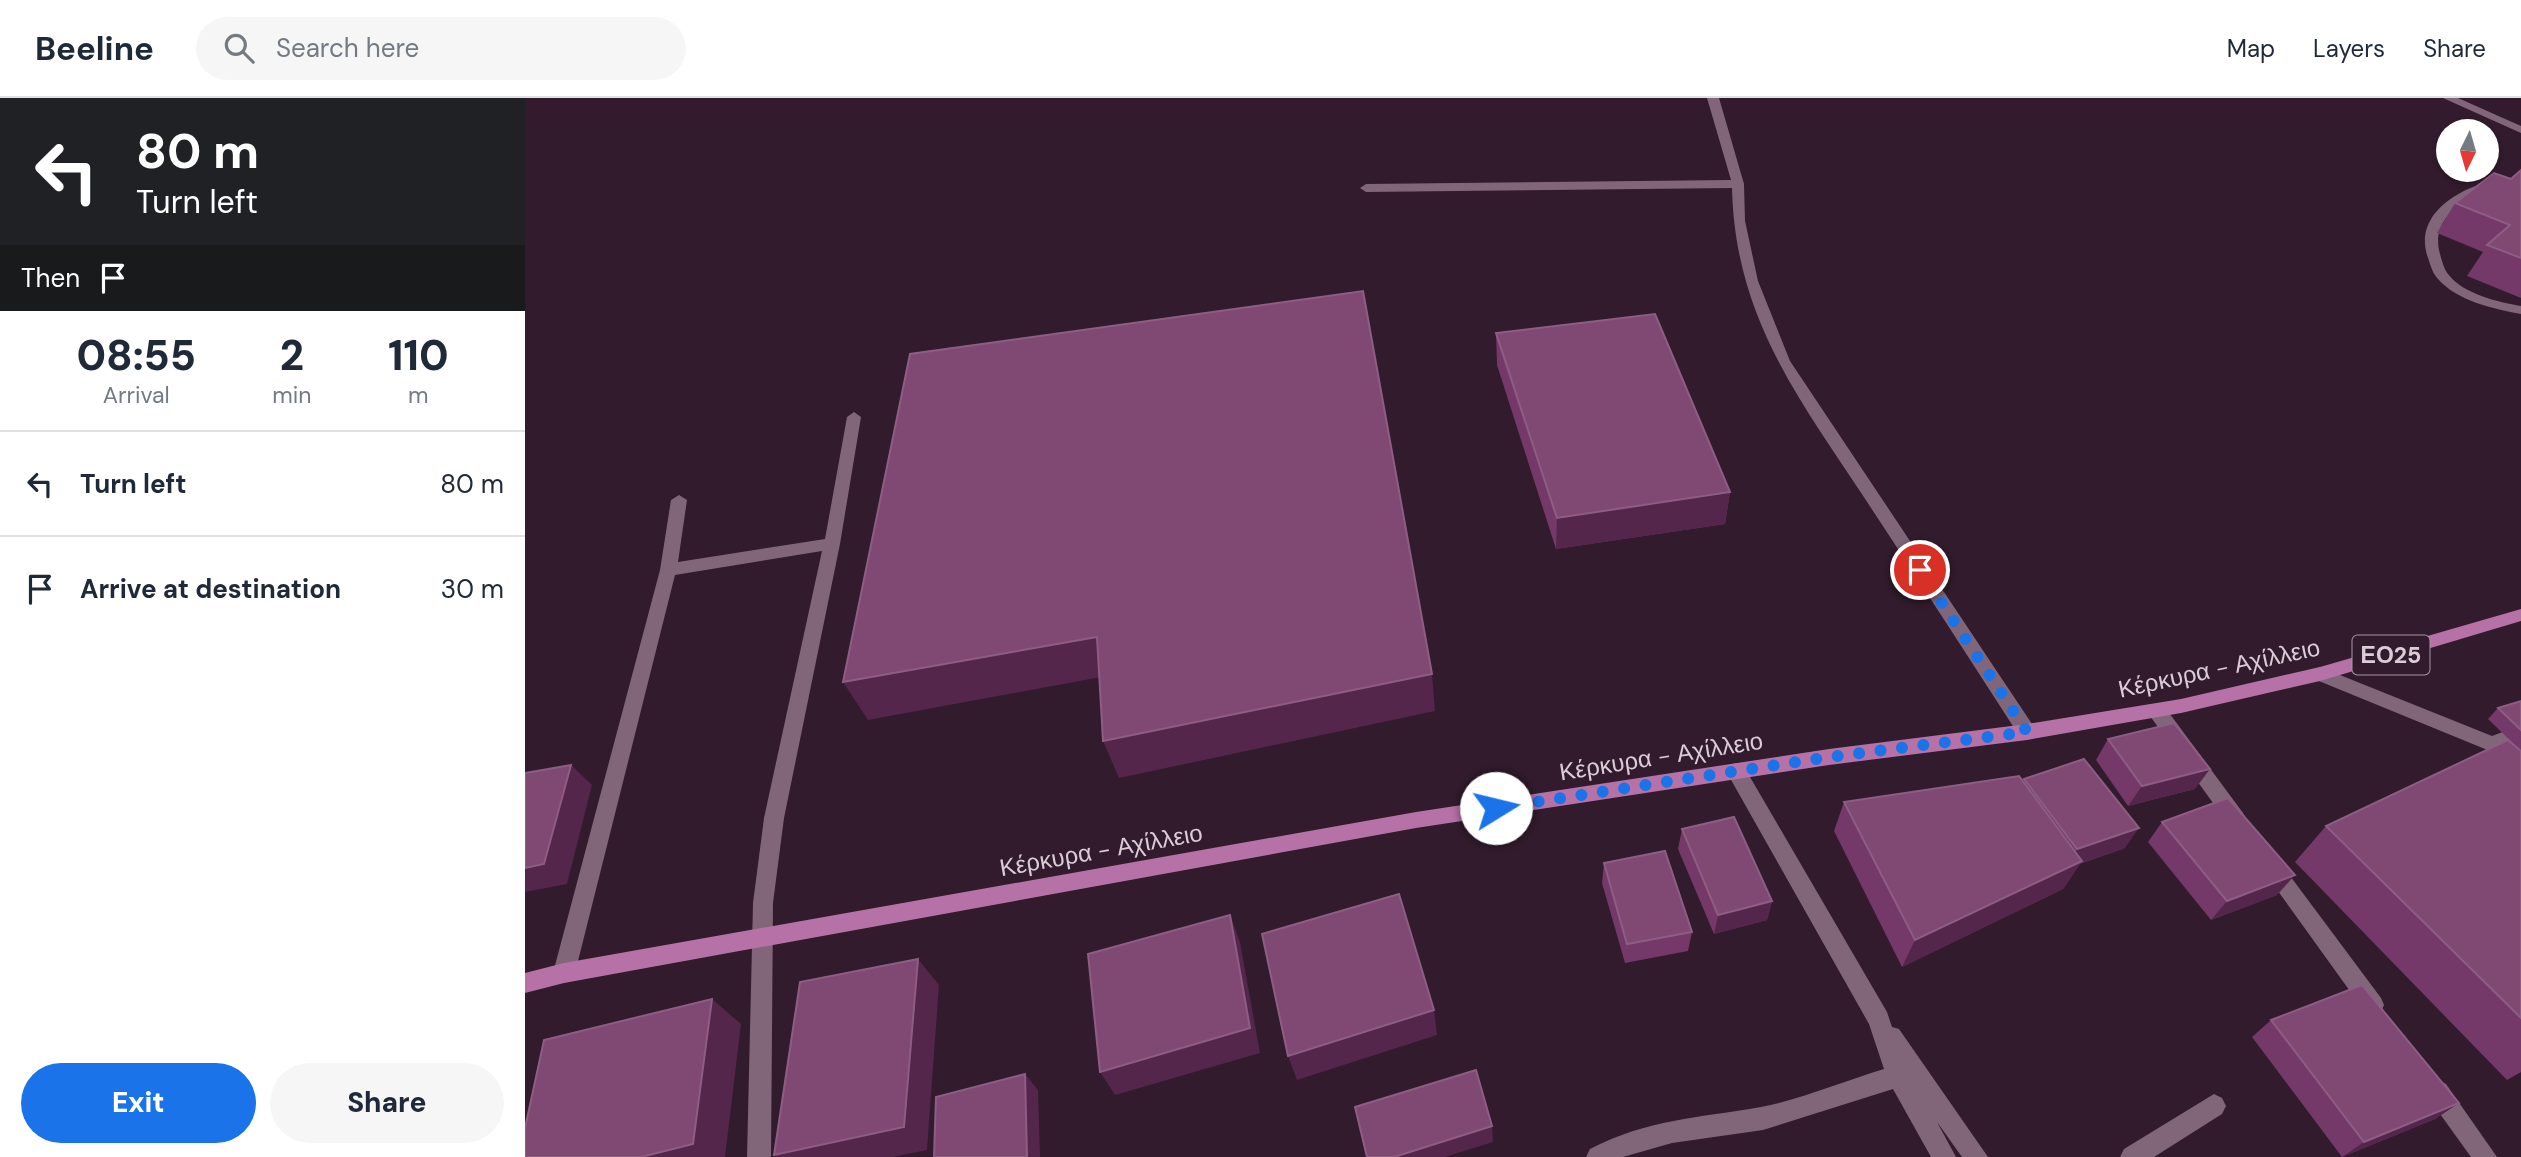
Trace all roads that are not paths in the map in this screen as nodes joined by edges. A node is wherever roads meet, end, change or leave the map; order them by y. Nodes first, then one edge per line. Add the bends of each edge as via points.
1 (1713, 98) edge
2 (2449, 98) edge
3 (2521, 130) edge
4 (2521, 182) edge
5 (1738, 184) junction
6 (1366, 188) dead end
7 (2521, 310) edge
8 (854, 417) dead end
9 (679, 500) dead end
10 (832, 544) junction
11 (668, 570) junction
12 (2521, 615) edge
13 (2320, 674) junction
14 (2157, 711) junction
15 (2027, 732) junction
16 (2508, 738) edge
17 (1736, 771) junction
18 (2247, 833) edge
19 (2264, 856) edge
20 (763, 937) junction
21 (559, 974) junction
22 (525, 977) edge
23 (525, 983) edge
24 (1879, 1020) junction
25 (2387, 1023) edge
26 (1898, 1076) junction
27 (2428, 1079) edge
28 (2214, 1106) dead end
29 (759, 1157) edge
30 (1598, 1157) edge
31 (1944, 1157) edge
32 (1976, 1157) edge
33 (2132, 1157) edge
34 (2485, 1157) edge

1 - 5 street
2 - 3 street
4 - 7 street via 2485,186 2468,194 2435,221 2429,235 2443,277 2486,302
5 - 6 street
5 - 15 street via 1739,221 1751,281 1783,362
8 - 10 street
9 - 11 street
10 - 11 street
10 - 20 street via 774,818
11 - 21 street
12 - 13 main road, Κέρκυρα - Αχίλλειο / ΕΟ25
13 - 14 main road, Κέρκυρα - Αχίλλειο / ΕΟ25
13 - 16 street via 2492,744
14 - 15 main road, Κέρκυρα - Αχίλλειο / ΕΟ25
14 - 18 street
15 - 17 main road, Κέρκυρα - Αχίλλειο / ΕΟ25
17 - 20 main road, Κέρκυρα - Αχίλλειο / ΕΟ25 via 1402,823
17 - 24 street
19 - 25 street
20 - 21 main road, Κέρκυρα - Αχίλλειο / ΕΟ25
20 - 29 street
21 - 22 main road, Κέρκυρα - Αχίλλειο / ΕΟ25
21 - 23 main road, Κέρκυρα - Αχίλλειο / ΕΟ25
24 - 26 street
24 - 32 street
26 - 30 street via 1763,1118 1672,1131
26 - 31 street
27 - 34 street
28 - 33 street

